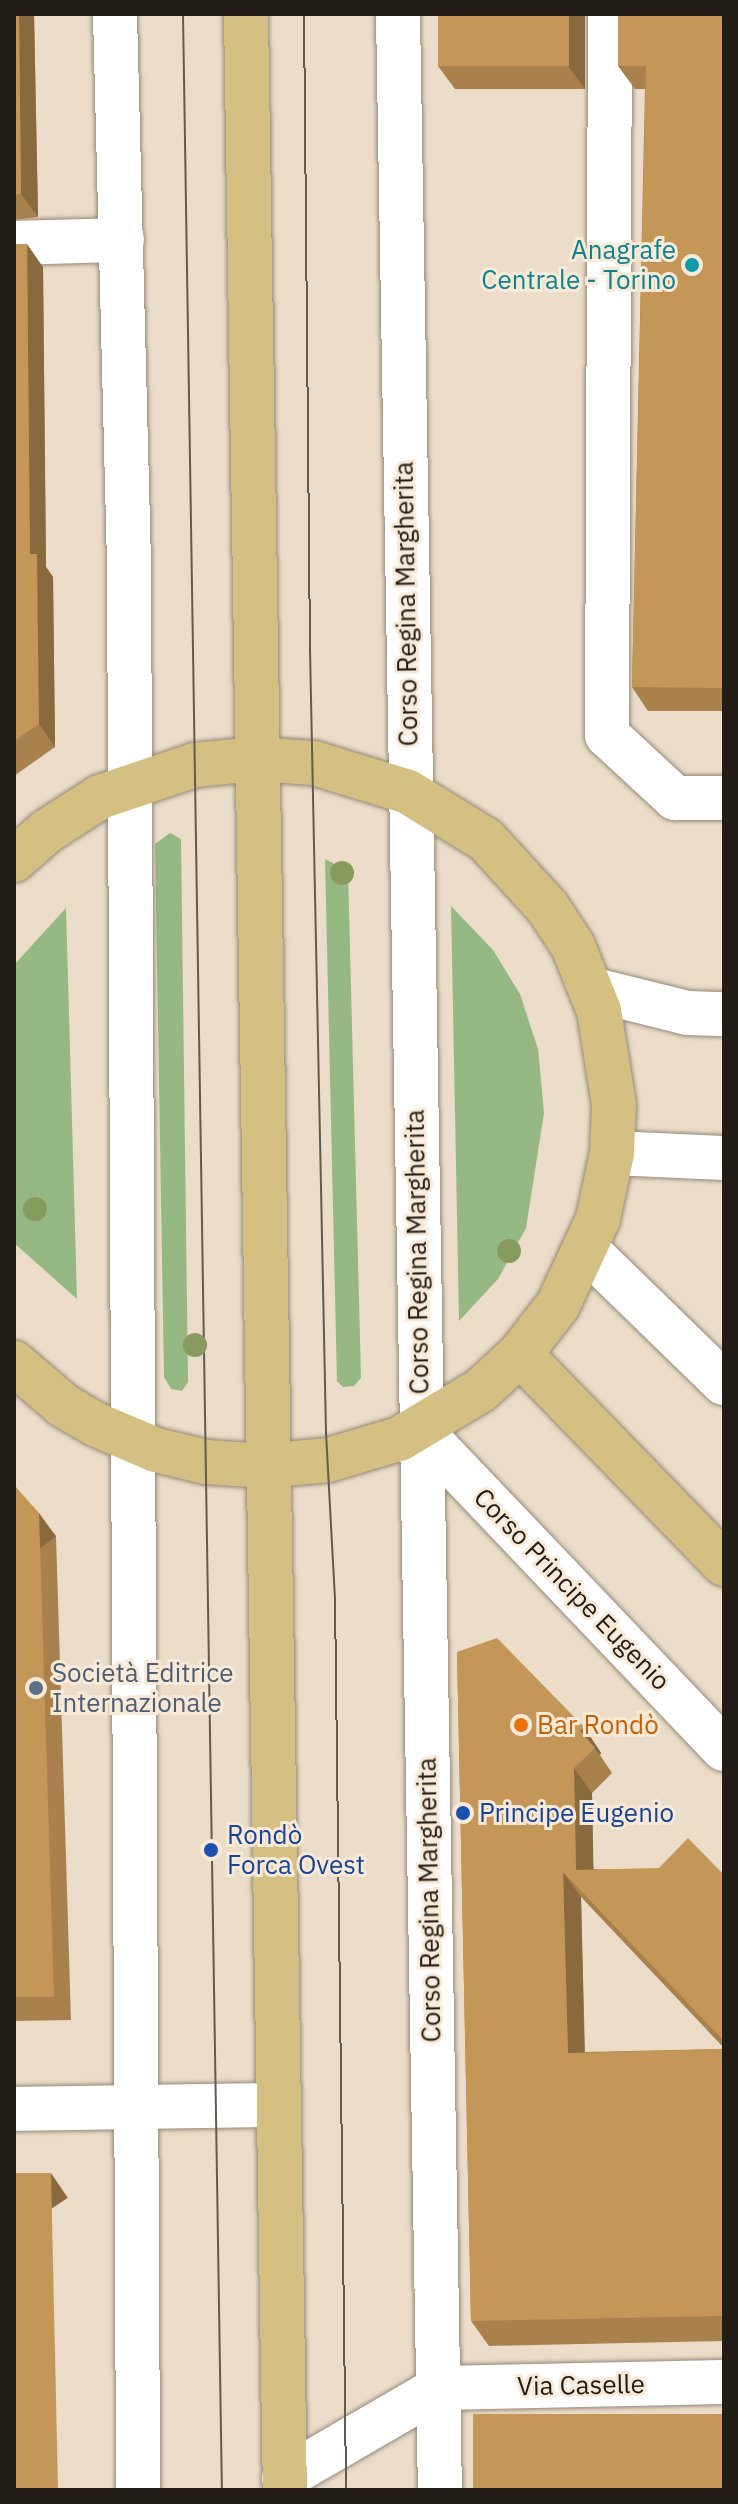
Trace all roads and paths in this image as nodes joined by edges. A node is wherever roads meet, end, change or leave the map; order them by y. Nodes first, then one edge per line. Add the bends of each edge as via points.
1 (115, 14) edge
2 (246, 14) edge
3 (398, 14) edge
4 (610, 14) edge
5 (122, 240) junction
6 (14, 243) edge
7 (255, 759) junction
8 (129, 785) junction
9 (408, 792) junction
10 (724, 798) edge
11 (14, 860) edge
12 (591, 989) junction
13 (724, 1014) edge
14 (612, 1153) junction
15 (724, 1158) edge
16 (587, 1250) junction
17 (520, 1354) junction
18 (14, 1363) edge
19 (724, 1383) edge
20 (419, 1429) junction
21 (132, 1441) junction
22 (266, 1466) junction
23 (724, 1564) edge
24 (724, 1749) edge
25 (279, 2105) junction
26 (14, 2109) edge
27 (136, 2109) junction
28 (724, 2382) edge
29 (439, 2388) junction
30 (284, 2484) edge
31 (138, 2490) edge
32 (440, 2490) edge

1 - 5 street
2 - 7 main road
3 - 9 street, Corso Regina Margherita
4 - 10 street via 607,735 675,798
5 - 6 street
5 - 8 street
7 - 8 main road via 195,765
7 - 9 main road via 330,766
7 - 22 main road
8 - 11 main road via 73,813
8 - 21 street
9 - 12 main road via 449,813 520,872 573,946
9 - 20 street, Corso Regina Margherita
12 - 13 street via 688,1013
12 - 14 main road via 613,1081
14 - 15 street
14 - 16 main road
16 - 17 main road via 558,1305
16 - 19 street
17 - 20 main road via 481,1390
17 - 23 main road
18 - 21 main road via 63,1405
20 - 22 main road via 342,1457
20 - 24 street, Corso Principe Eugenio
20 - 29 street, Corso Regina Margherita
21 - 22 main road via 206,1462
21 - 27 street
22 - 25 main road
25 - 27 street
25 - 30 main road
26 - 27 street
27 - 31 street
28 - 29 street, Via Caselle
29 - 30 street
29 - 32 street, Corso Regina Margherita

